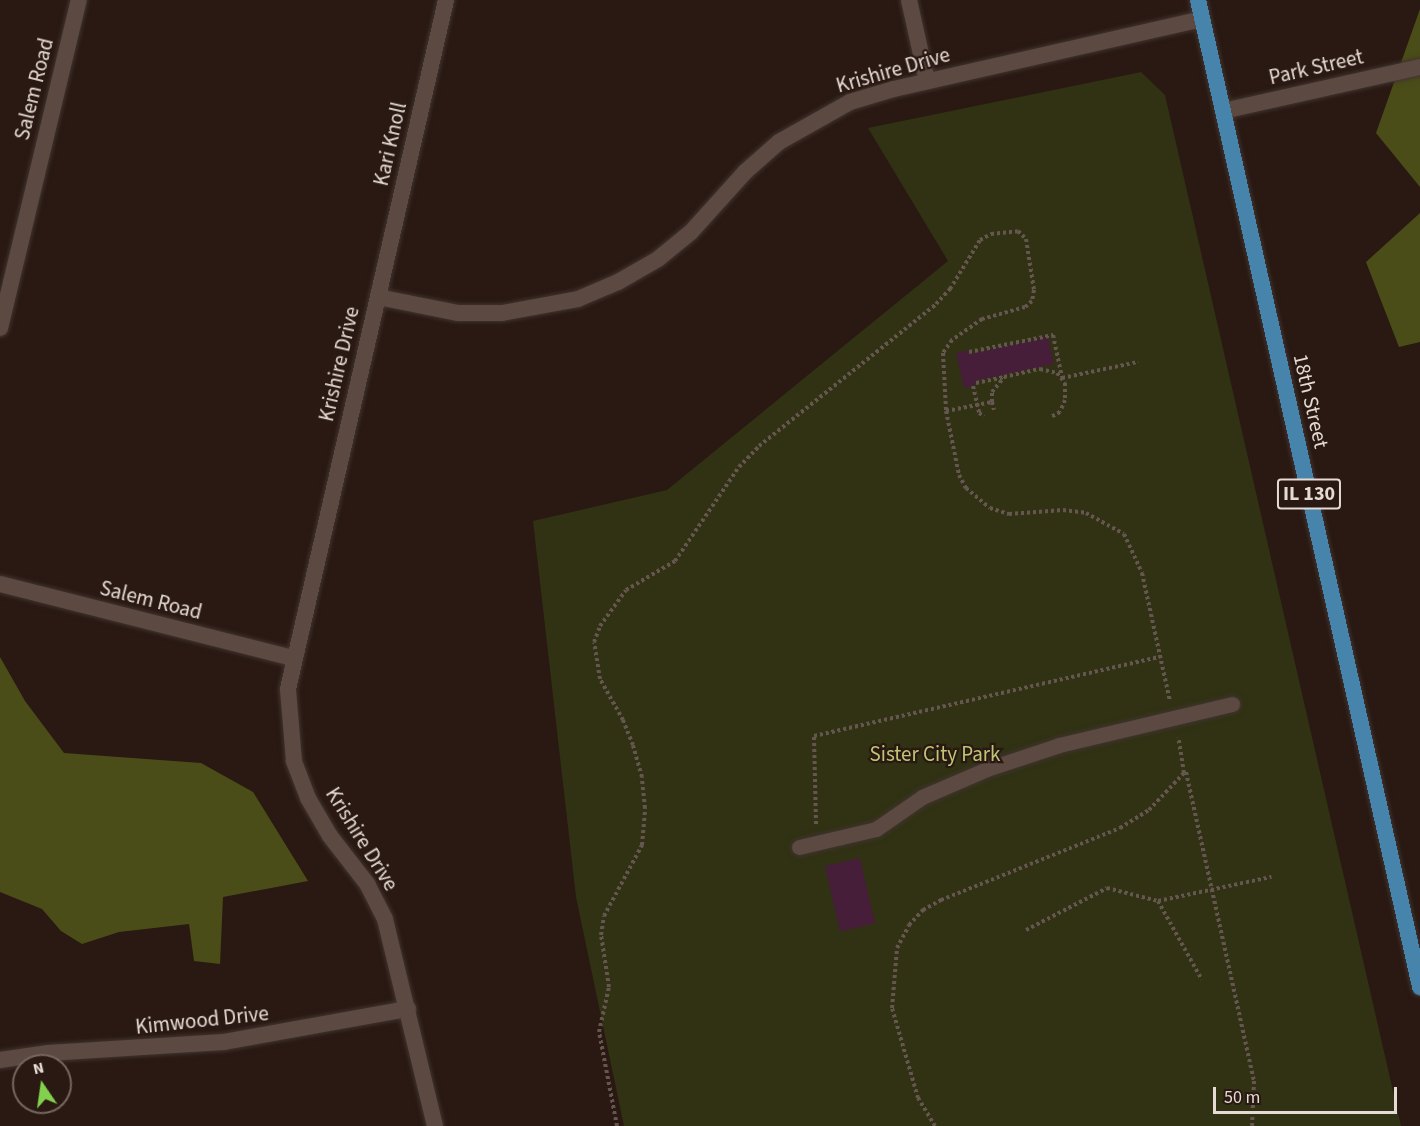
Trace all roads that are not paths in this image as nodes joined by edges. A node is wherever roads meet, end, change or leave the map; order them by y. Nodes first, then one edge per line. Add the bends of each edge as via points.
1 (79, 0) edge
2 (446, 0) edge
3 (909, 0) edge
4 (1198, 0) edge
5 (1202, 19) junction
6 (1420, 67) edge
7 (927, 81) junction
8 (1223, 111) junction
9 (378, 297) junction
10 (0, 328) edge
11 (0, 584) edge
12 (292, 657) junction
13 (1232, 704) dead end
14 (799, 847) dead end
15 (1420, 987) edge
16 (408, 1009) junction
17 (0, 1060) edge
18 (435, 1126) edge

1 - 10 street, Salem Road
2 - 9 street, Kari Knoll
3 - 7 street
4 - 5 main road, 18th Street / IL 130
5 - 7 street, Krishire Drive
5 - 8 main road, 18th Street / IL 130
6 - 8 street, Park Street
7 - 9 street, Krishire Drive via 850,102 813,120 779,142 745,172 690,232 658,259 618,282 578,298 502,313 458,313
8 - 15 main road, 18th Street / IL 130
9 - 12 street, Krishire Drive
11 - 12 street, Salem Road
12 - 16 street, Krishire Drive via 288,726 294,761 308,798 330,836 368,885 385,919
13 - 14 lane via 1059,745 987,769 922,797 876,829
16 - 17 street, Kimwood Drive via 224,1042 48,1053
16 - 18 street, Krishire Drive

